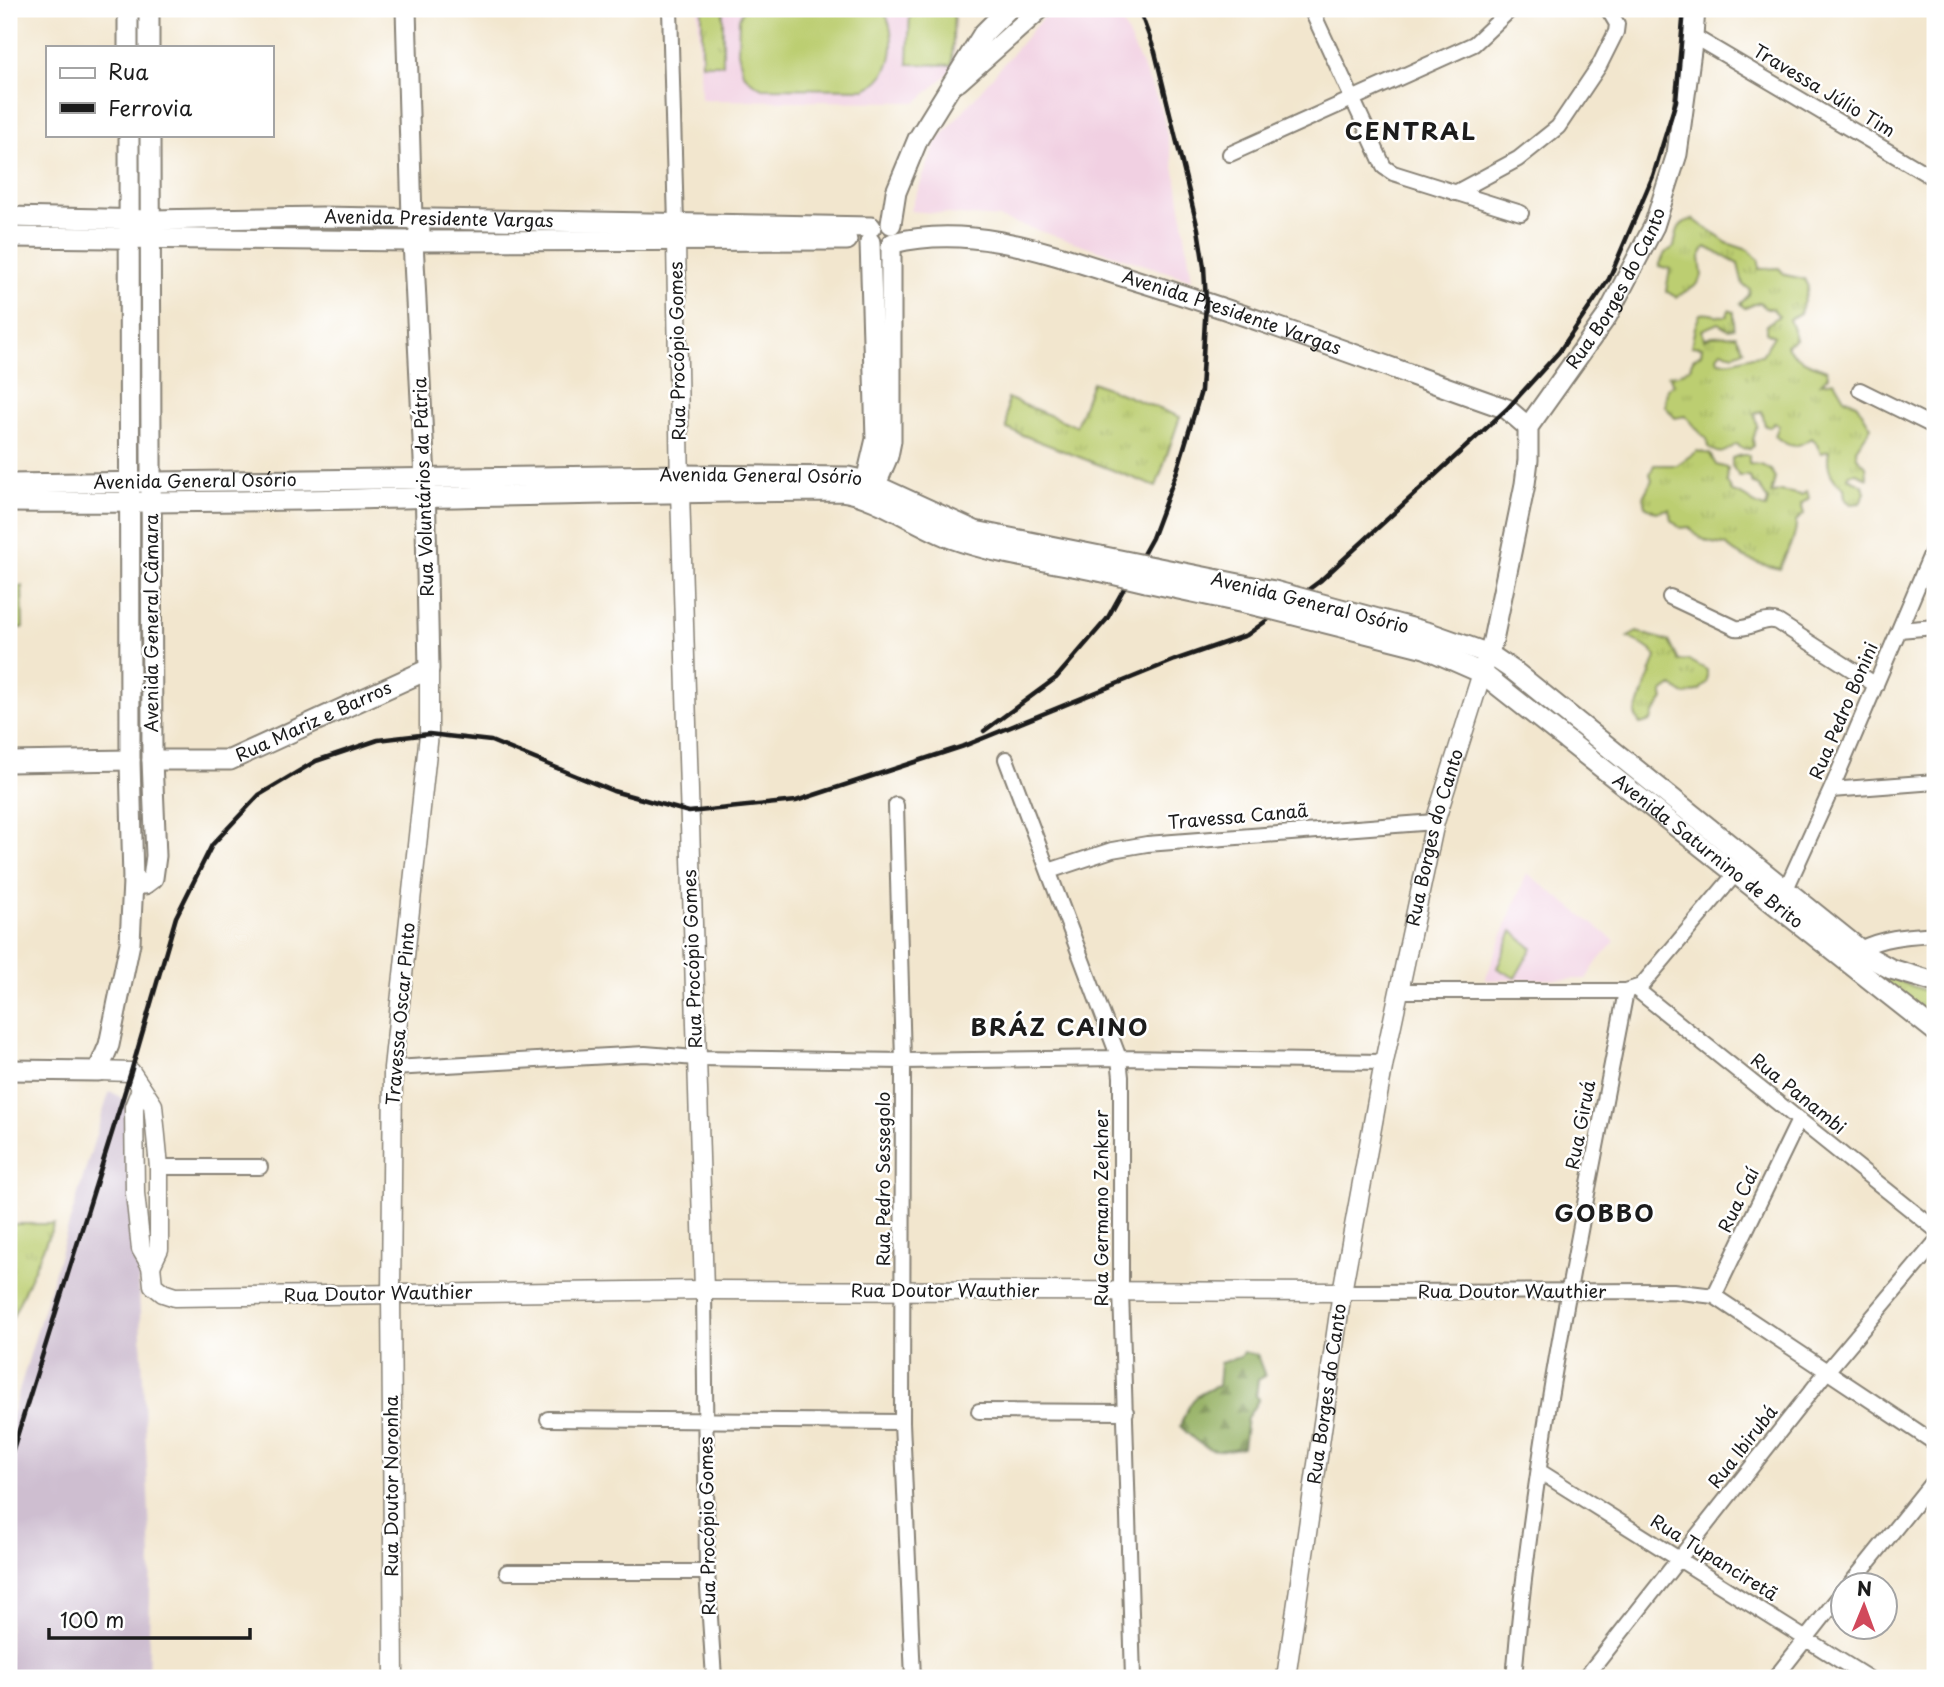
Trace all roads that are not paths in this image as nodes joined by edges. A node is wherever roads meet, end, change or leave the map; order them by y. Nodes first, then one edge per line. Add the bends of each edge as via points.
1 (128, 9) edge
2 (149, 9) edge
3 (406, 9) edge
4 (670, 9) edge
5 (1008, 9) edge
6 (1040, 9) edge
7 (1311, 9) edge
8 (1511, 9) edge
9 (1608, 9) edge
10 (1695, 9) edge
11 (1693, 36) junction
12 (128, 46) edge
13 (149, 46) edge
14 (949, 89) junction
15 (1352, 101) junction
16 (128, 136) edge
17 (150, 136) edge
18 (1230, 154) dead end
19 (1935, 179) edge
20 (1455, 193) junction
21 (1521, 213) dead end
22 (9, 217) edge
23 (412, 219) junction
24 (128, 228) junction
25 (151, 229) junction
26 (676, 232) junction
27 (882, 234) junction
28 (9, 237) edge
29 (413, 241) junction
30 (1860, 390) dead end
31 (1528, 427) junction
32 (1935, 427) edge
33 (130, 482) junction
34 (152, 482) junction
35 (680, 483) junction
36 (9, 484) edge
37 (426, 488) junction
38 (868, 490) junction
39 (9, 502) edge
40 (129, 503) junction
41 (151, 503) junction
42 (1935, 545) edge
43 (1150, 574) junction
44 (1670, 597) dead end
45 (1935, 628) edge
46 (1899, 630) junction
47 (1427, 640) junction
48 (1485, 663) junction
49 (429, 669) junction
50 (1876, 685) junction
51 (429, 734) joint
52 (1006, 759) dead end
53 (130, 760) junction
54 (152, 760) junction
55 (9, 762) edge
56 (1935, 782) edge
57 (1831, 790) junction
58 (896, 806) dead end
59 (1435, 822) junction
60 (1049, 870) junction
61 (1736, 873) junction
62 (133, 881) junction
63 (1785, 891) junction
64 (1935, 934) edge
65 (1860, 949) junction
66 (1935, 982) edge
67 (1631, 990) junction
68 (1399, 991) junction
69 (1935, 1031) edge
70 (696, 1058) junction
71 (1119, 1058) junction
72 (903, 1060) junction
73 (1384, 1062) junction
74 (393, 1068) junction
75 (9, 1070) edge
76 (98, 1071) junction
77 (141, 1089) junction
78 (1799, 1120) junction
79 (159, 1167) junction
80 (260, 1167) dead end
81 (1935, 1229) edge
82 (1935, 1243) edge
83 (151, 1266) junction
84 (704, 1290) junction
85 (1121, 1290) junction
86 (903, 1291) junction
87 (1342, 1292) junction
88 (1569, 1292) junction
89 (391, 1294) junction
90 (1714, 1296) junction
91 (1828, 1370) junction
92 (979, 1411) dead end
93 (1126, 1412) junction
94 (548, 1419) dead end
95 (706, 1420) junction
96 (902, 1422) junction
97 (1935, 1443) edge
98 (1539, 1471) junction
99 (1935, 1479) edge
100 (1680, 1559) junction
101 (507, 1572) dead end
102 (708, 1572) junction
103 (1860, 1572) edge
104 (1828, 1611) edge
105 (1806, 1638) junction
106 (394, 1678) edge
107 (713, 1678) edge
108 (914, 1678) edge
109 (1133, 1678) edge
110 (1286, 1678) edge
111 (1514, 1678) edge
112 (1585, 1678) edge
113 (1775, 1678) edge
114 (1868, 1678) edge

1 - 12 main road
2 - 13 main road
3 - 23 main road, Rua Voluntários da Pátria
4 - 26 street, Rua Procópio Gomes
5 - 14 main road via 983,34
6 - 14 main road
7 - 15 street
8 - 15 street via 1474,44
9 - 20 street via 1617,24 1616,33 1558,127 1518,159
10 - 11 main road, Rua Borges do Canto
11 - 19 street, Travessa Júlio Tim
11 - 31 main road, Rua Borges do Canto via 1677,154 1654,226 1607,316
14 - 27 main road via 918,139
15 - 18 street
15 - 20 street via 1384,167
16 - 24 main road, Avenida General Câmara
17 - 25 main road, Avenida General Câmara
20 - 21 street
22 - 24 main road, Avenida Presidente Vargas
23 - 25 main road, Avenida Presidente Vargas via 323,217
23 - 26 main road, Avenida Presidente Vargas
23 - 29 main road, Rua Voluntários da Pátria via 404,230
24 - 25 main road, Avenida Presidente Vargas
24 - 28 main road, Avenida Presidente Vargas
24 - 33 main road, Avenida General Câmara
25 - 29 main road, Avenida Presidente Vargas
25 - 34 main road, Avenida General Câmara
26 - 27 main road, Avenida Presidente Vargas
26 - 29 main road, Avenida Presidente Vargas
26 - 35 street, Rua Procópio Gomes
27 - 31 main road, Avenida Presidente Vargas via 968,237 1018,245 1206,302 1507,409
27 - 38 main road via 883,447
29 - 37 main road, Rua Voluntários da Pátria
30 - 32 street
31 - 48 main road, Rua Borges do Canto via 1525,484
33 - 34 main road, Avenida General Osório
33 - 36 main road, Avenida General Osório
33 - 40 main road, Avenida General Câmara
34 - 37 main road, Avenida General Osório
34 - 41 main road, Avenida General Câmara
35 - 37 main road, Avenida General Osório
35 - 38 main road, Avenida General Osório via 848,477
35 - 70 street, Rua Procópio Gomes
37 - 41 main road, Avenida General Osório
37 - 49 main road, Rua Voluntários da Pátria
38 - 43 main road, Avenida General Osório, bridge via 1032,550
39 - 40 main road, Avenida General Osório
40 - 41 main road, Avenida General Osório
40 - 53 main road, Avenida General Câmara
41 - 54 main road, Avenida General Câmara
42 - 46 street, Rua Pedro Bonini
43 - 47 main road, Avenida General Osório, bridge via 1258,606
43 - 47 main road, Avenida General Osório, bridge via 1274,591
44 - 50 street via 1736,628 1778,622
45 - 46 street
46 - 50 street, Rua Pedro Bonini
47 - 48 main road, Avenida General Osório
48 - 59 street, Rua Borges do Canto
48 - 61 main road, Avenida Saturnino de Brito
48 - 63 main road, Avenida Saturnino de Brito via 1514,671
49 - 51 street, Rua Voluntários da Pátria
49 - 54 main road, Rua Mariz e Barros via 230,760
50 - 57 street, Rua Pedro Bonini
51 - 74 street, Travessa Oscar Pinto
52 - 60 street, Rua Germano Zenkner
53 - 54 main road, Rua Mariz e Barros via 132,752 141,748
53 - 55 main road, Rua Mariz e Barros
53 - 62 main road, Avenida General Câmara
54 - 62 main road, Avenida General Câmara via 155,874 145,884
56 - 57 street
57 - 63 street, Rua Pedro Bonini
58 - 72 street, Rua Pedro Sessegolo
59 - 60 street, Travessa Canaã via 1147,844
59 - 68 street, Rua Borges do Canto
60 - 71 street, Rua Germano Zenkner
61 - 67 street
61 - 69 main road, Avenida Saturnino de Brito
62 - 76 main road, Avenida General Câmara via 130,943
63 - 65 main road, Avenida Saturnino de Brito
64 - 65 street via 1894,937
65 - 66 main road, Avenida Saturnino de Brito via 1891,969
67 - 68 street
67 - 78 street, Rua Panambi
67 - 88 street, Rua Giruá
68 - 73 street, Rua Borges do Canto
70 - 72 street
70 - 74 street via 645,1055
70 - 84 street, Rua Procópio Gomes
71 - 72 street
71 - 73 street
71 - 85 street, Rua Germano Zenkner
72 - 86 street, Rua Pedro Sessegolo
73 - 87 street, Rua Borges do Canto
74 - 89 street, Travessa Oscar Pinto
75 - 76 main road
76 - 77 street via 131,1072
77 - 79 street via 153,1105
77 - 83 street via 134,1107 135,1193 141,1250
78 - 81 street, Rua Panambi
78 - 90 street, Rua Caí
79 - 80 street
79 - 83 street via 159,1249
82 - 91 street, Rua Ibirubá
83 - 89 street, Rua Doutor Wauthier via 153,1284 175,1297
84 - 86 street, Rua Doutor Wauthier
84 - 89 street, Rua Doutor Wauthier
84 - 95 street, Rua Procópio Gomes
85 - 86 street, Rua Doutor Wauthier
85 - 87 street, Rua Doutor Wauthier
85 - 93 street, Rua Germano Zenkner
86 - 96 street, Rua Pedro Sessegolo
87 - 88 street, Rua Doutor Wauthier
87 - 110 street, Rua Borges do Canto
88 - 90 street, Rua Doutor Wauthier via 1673,1291
88 - 98 street, Rua Giruá
89 - 106 street, Rua Doutor Noronha
90 - 91 street
91 - 97 street
91 - 100 street, Rua Ibirubá
92 - 93 street
93 - 109 street, Rua Germano Zenkner
94 - 95 street
95 - 96 street
95 - 102 street, Rua Procópio Gomes
96 - 108 street, Rua Pedro Sessegolo
98 - 100 street, Rua Tupanciretã
98 - 111 street, Rua Giruá via 1521,1587
99 - 103 street
100 - 105 street, Rua Tupanciretã
100 - 112 street, Rua Ibirubá
101 - 102 street
102 - 107 street, Rua Procópio Gomes
104 - 105 street
105 - 113 street
105 - 114 street, Rua Tupanciretã

